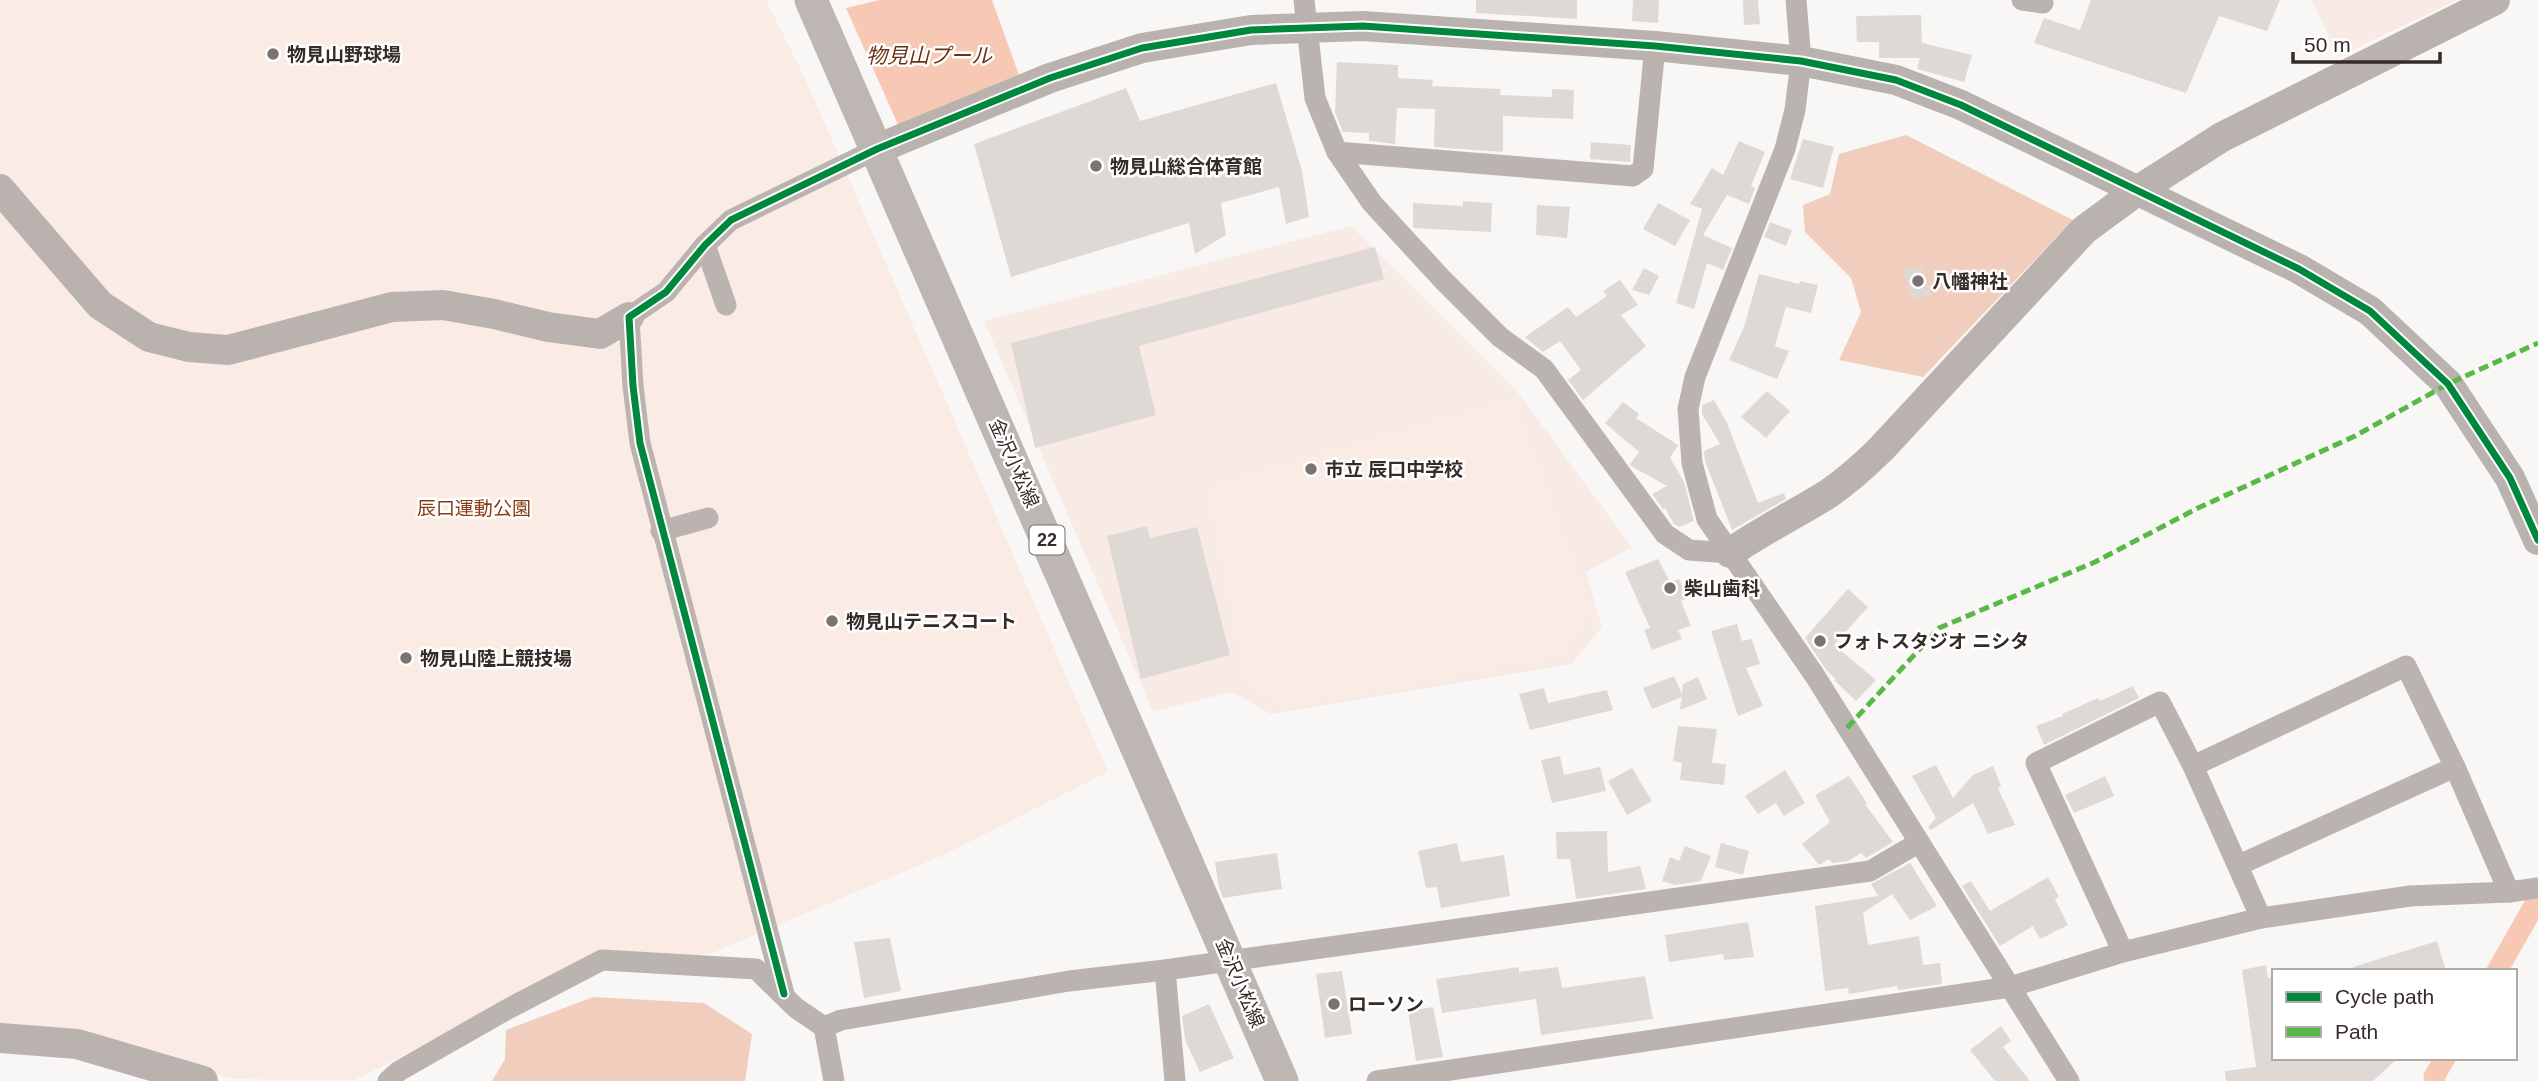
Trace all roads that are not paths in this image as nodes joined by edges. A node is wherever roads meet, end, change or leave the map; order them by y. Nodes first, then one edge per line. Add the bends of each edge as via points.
1 (811, 0) edge
2 (1796, 0) edge
3 (2496, 0) edge
4 (1304, 13) edge
5 (1655, 46) junction
6 (1801, 61) junction
7 (877, 149) junction
8 (1337, 152) junction
9 (0, 189) edge
10 (2137, 191) junction
11 (705, 246) junction
12 (726, 305) dead end
13 (629, 317) junction
14 (708, 518) dead end
15 (661, 531) junction
16 (2538, 540) edge
17 (1730, 553) junction
18 (2193, 766) junction
19 (2455, 767) junction
20 (1918, 843) junction
21 (2238, 865) junction
22 (2526, 890) edge
23 (2261, 918) junction
24 (2123, 953) junction
25 (1230, 960) junction
26 (1165, 970) junction
27 (2010, 987) junction
28 (784, 995) junction
29 (824, 1027) junction
30 (0, 1038) edge
31 (203, 1081) edge
32 (388, 1081) edge
33 (834, 1081) edge
34 (1175, 1081) edge
35 (1282, 1081) edge
36 (1377, 1081) edge
37 (2069, 1081) edge

1 - 7 main road, 金沢小松線 / 22
2 - 6 street
3 - 10 street via 2222,137
4 - 5 street via 1363,26
4 - 7 street via 1251,30 1142,48 1050,78
4 - 8 street via 1315,98
5 - 6 street
5 - 8 street via 1643,169 1633,176
6 - 10 street via 1896,80 1961,104
6 - 17 street via 1785,149 1699,366 1688,409 1692,463 1707,519
7 - 11 street via 732,220
7 - 25 main road, 金沢小松線 / 22
8 - 17 street via 1372,203 1442,279 1500,337 1544,369 1665,534 1689,551
9 - 13 street via 100,305 149,337 189,347 228,350 392,307 443,305 600,334
10 - 16 street via 2299,269 2370,312 2448,384 2510,478
10 - 17 street via 2084,230 1854,475
11 - 12 street
11 - 13 street via 667,292
13 - 15 street via 640,443
14 - 15 street
15 - 28 street
17 - 20 street via 1815,676
18 - 19 street via 2406,666
18 - 21 street
18 - 24 street via 2160,702 2036,762
19 - 21 street
19 - 22 street
20 - 25 street via 1870,872
20 - 27 street
21 - 23 street
22 - 23 street via 2410,896
23 - 24 street
24 - 27 street
25 - 26 street
25 - 35 main road, 金沢小松線 / 22
26 - 29 street via 1069,981 841,1020
26 - 34 street
27 - 36 street
27 - 37 street
28 - 29 street
28 - 32 street via 756,969 602,960 458,1037
29 - 33 street
30 - 31 street via 77,1044

